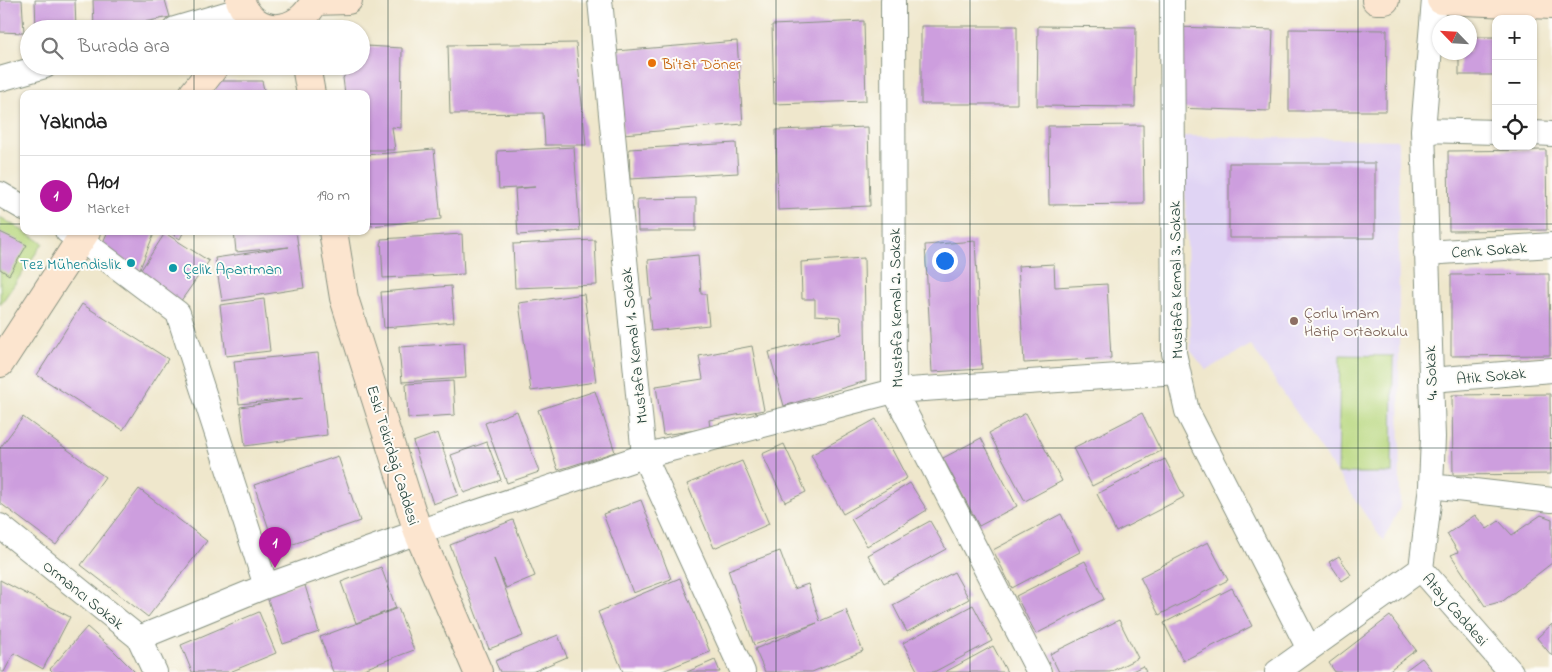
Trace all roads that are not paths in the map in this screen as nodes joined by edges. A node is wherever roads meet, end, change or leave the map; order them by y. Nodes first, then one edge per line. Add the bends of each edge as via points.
1 (348, 0) edge
2 (600, 0) edge
3 (893, 0) edge
4 (1172, 0) edge
5 (1376, 0) edge
6 (1386, 0) edge
7 (1434, 0) edge
8 (1441, 0) edge
9 (1552, 5) edge
10 (307, 13) edge
11 (245, 14) edge
12 (217, 20) edge
13 (20, 73) edge
14 (208, 75) edge
15 (308, 75) edge
16 (0, 79) edge
17 (196, 90) edge
18 (310, 90) edge
19 (1422, 130) junction
20 (1492, 132) edge
21 (1537, 133) edge
22 (1552, 134) edge
23 (0, 194) edge
24 (20, 206) edge
25 (76, 235) edge
26 (78, 235) edge
27 (334, 235) edge
28 (1552, 245) edge
29 (1426, 253) junction
30 (0, 363) edge
31 (1552, 370) edge
32 (1178, 372) junction
33 (1431, 380) junction
34 (894, 391) junction
35 (644, 456) junction
36 (1431, 486) junction
37 (1552, 500) edge
38 (0, 526) edge
39 (418, 532) junction
40 (1421, 569) junction
41 (266, 586) junction
42 (139, 638) junction
43 (1309, 649) junction
44 (155, 672) edge
45 (478, 672) edge
46 (742, 672) edge
47 (1039, 672) edge
48 (1277, 672) edge
49 (1511, 672) edge

1 - 10 street
2 - 35 street, Mustafa Kemal 1. Sokak
3 - 34 street, Mustafa Kemal 2. Sokak
4 - 32 street, Mustafa Kemal 3. Sokak via 1174,353
5 - 6 street
7 - 19 street, 4. Sokak
8 - 9 street
11 - 12 street
13 - 16 street
14 - 17 street
15 - 18 street
19 - 20 street
19 - 29 street, 4. Sokak
21 - 22 street
23 - 24 street
25 - 30 street
26 - 41 street via 178,313
27 - 39 street, Eski Tekirdağ Caddesi via 344,298
28 - 29 street, Cenk Sokak
29 - 33 street, 4. Sokak
31 - 33 street, Atik Sokak
32 - 34 street
32 - 43 street, Mustafa Kemal 3. Sokak via 1187,411
33 - 36 street, 4. Sokak
34 - 35 street
34 - 47 street, Mustafa Kemal 2. Sokak
35 - 39 street
35 - 46 street, Mustafa Kemal 1. Sokak
36 - 37 street
36 - 40 street, 4. Sokak
38 - 42 street, Ormancı Sokak
39 - 41 street
39 - 45 street, Eski Tekirdağ Caddesi
40 - 43 street
40 - 49 street, Atay Caddesi
41 - 42 street
42 - 44 street, Ormancı Sokak
43 - 48 street

